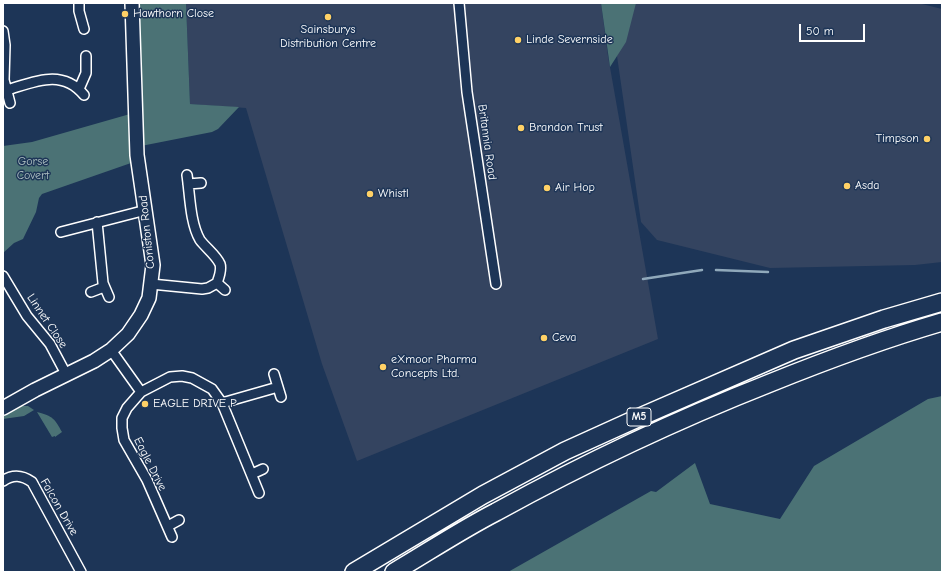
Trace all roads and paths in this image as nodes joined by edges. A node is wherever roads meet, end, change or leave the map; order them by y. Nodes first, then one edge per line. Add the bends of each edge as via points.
1 (78, 3) edge
2 (132, 3) edge
3 (459, 3) edge
4 (84, 29) dead end
5 (3, 31) edge
6 (86, 56) dead end
7 (7, 90) junction
8 (10, 103) dead end
9 (201, 183) dead end
10 (146, 210) junction
11 (97, 222) junction
12 (61, 232) dead end
13 (4, 281) edge
14 (217, 283) junction
15 (151, 284) junction
16 (496, 284) dead end
17 (104, 287) junction
18 (225, 290) dead end
19 (91, 292) dead end
20 (109, 297) dead end
21 (942, 302) edge
22 (942, 322) edge
23 (942, 334) edge
24 (111, 350) junction
25 (795, 373) junction
26 (66, 374) junction
27 (274, 374) dead end
28 (278, 387) junction
29 (141, 392) junction
30 (281, 398) dead end
31 (222, 403) junction
32 (3, 408) edge
33 (263, 469) dead end
34 (252, 474) junction
35 (3, 481) edge
36 (259, 493) dead end
37 (179, 520) dead end
38 (168, 526) junction
39 (172, 537) dead end
40 (81, 572) edge
41 (354, 572) edge
42 (394, 572) edge

1 - 4 street
2 - 10 street, Coniston Road via 136,148
3 - 16 street, Britannia Road via 467,92
5 - 7 street via 3,72
6 - 7 street via 82,92 65,80 48,79
7 - 8 street
9 - 14 street via 188,180 194,227 220,266
10 - 11 street
10 - 15 street, Coniston Road via 153,265
11 - 12 street
11 - 17 street
13 - 26 street, Linnet Close via 27,316 50,344
14 - 15 street via 202,289
14 - 18 street
15 - 24 street, Coniston Road via 149,298 141,315 128,334
17 - 19 street
17 - 20 street
21 - 41 highway, M5 via 794,350 565,451 483,495
22 - 25 highway, M5
23 - 25 highway, M5 via 857,360
24 - 26 street, Coniston Road
24 - 29 street
25 - 42 highway, M5 via 643,437 494,512
26 - 32 street, Coniston Road
27 - 28 street
28 - 30 street
28 - 31 street
29 - 31 street, Eagle Drive via 170,377 182,376 192,378 212,389
29 - 38 street, Eagle Drive via 122,418 124,440 147,480
31 - 34 street, Eagle Drive
33 - 34 street
34 - 36 street, Eagle Drive
35 - 40 street, Falcon Drive via 14,476 24,477 32,482
37 - 38 street
38 - 39 street, Eagle Drive

